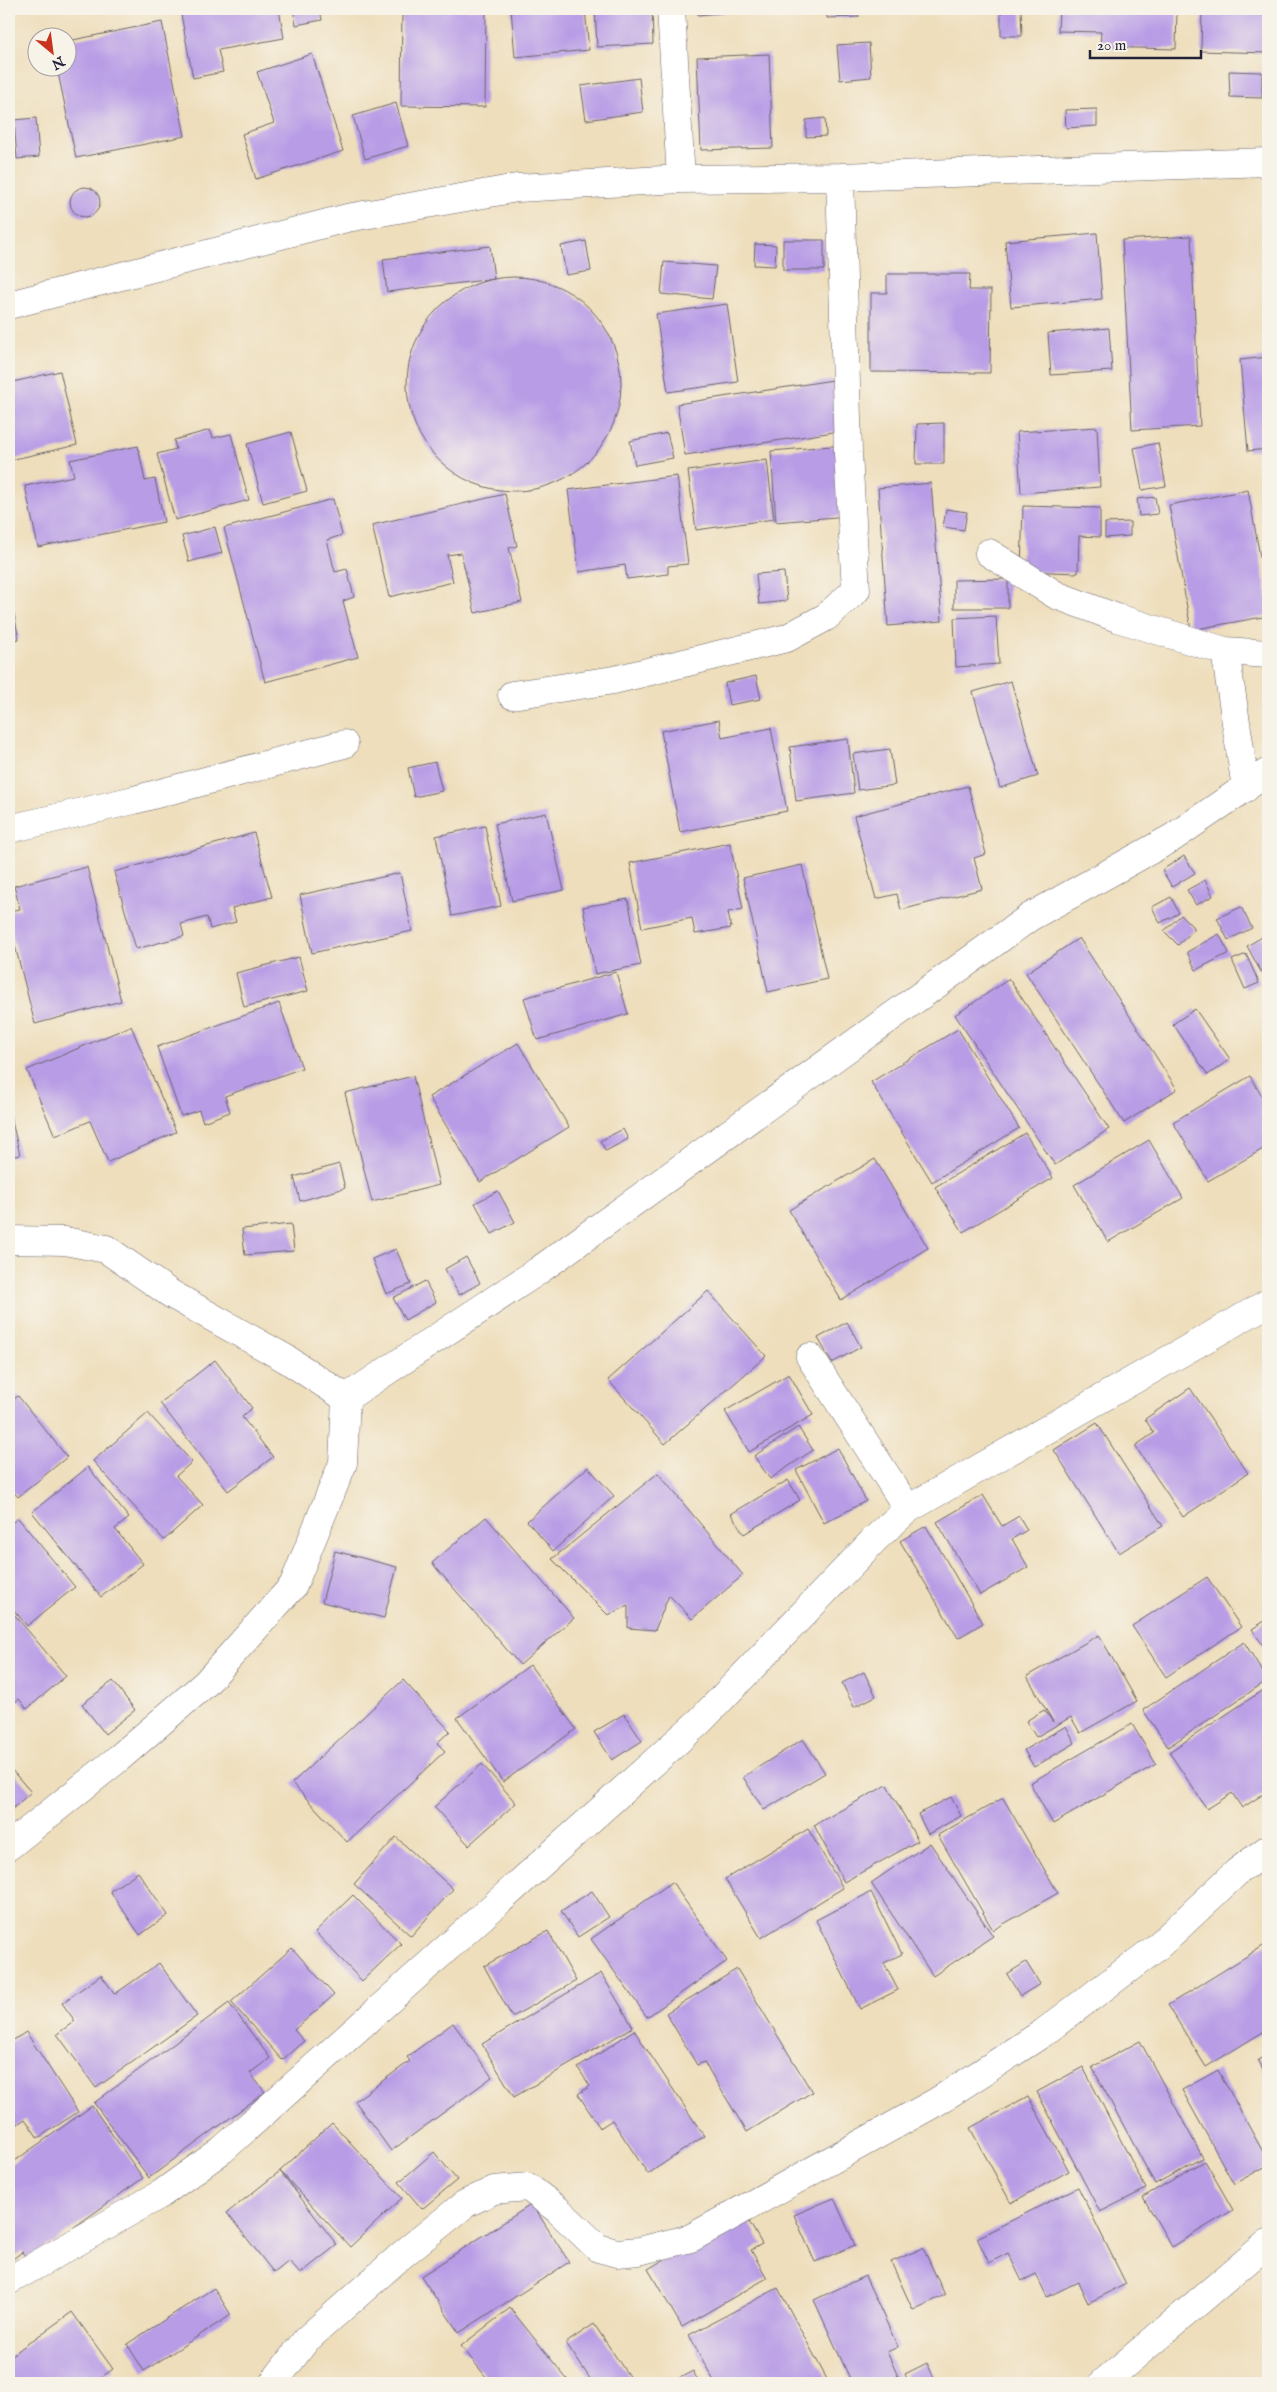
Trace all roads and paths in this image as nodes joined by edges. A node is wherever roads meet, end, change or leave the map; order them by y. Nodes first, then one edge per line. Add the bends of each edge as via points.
1 (671, 9) edge
2 (1268, 162) edge
3 (840, 177) junction
4 (681, 179) junction
5 (9, 305) edge
6 (988, 554) dead end
7 (1225, 651) junction
8 (1268, 654) edge
9 (512, 695) dead end
10 (344, 744) dead end
11 (1268, 772) edge
12 (1246, 788) junction
13 (9, 829) edge
14 (9, 1240) edge
15 (1268, 1303) edge
16 (810, 1357) dead end
17 (346, 1398) junction
18 (908, 1509) junction
19 (9, 1846) edge
20 (1268, 1849) edge
21 (1268, 2243) edge
22 (10, 2280) dead end
23 (273, 2383) edge
24 (1103, 2383) edge

1 - 4 street
2 - 3 street
3 - 4 street
3 - 9 street via 848,454 856,590 826,618 788,638 614,680
4 - 5 street via 517,188 347,218
6 - 7 street via 1056,595 1117,618
7 - 8 street
7 - 12 street
10 - 13 street via 134,800
11 - 12 street
12 - 17 street via 1172,838 1030,917 538,1271
14 - 17 street via 65,1241 106,1250 171,1294 288,1360
15 - 18 street
16 - 18 street
17 - 19 street via 343,1463 293,1586 206,1683
18 - 22 street via 877,1537 700,1722 222,2150 161,2194
20 - 23 street via 1237,1872 1156,1948 1043,2033 938,2101 692,2238 617,2253 598,2248 528,2187 494,2190 465,2204 403,2254 306,2340
21 - 24 street

